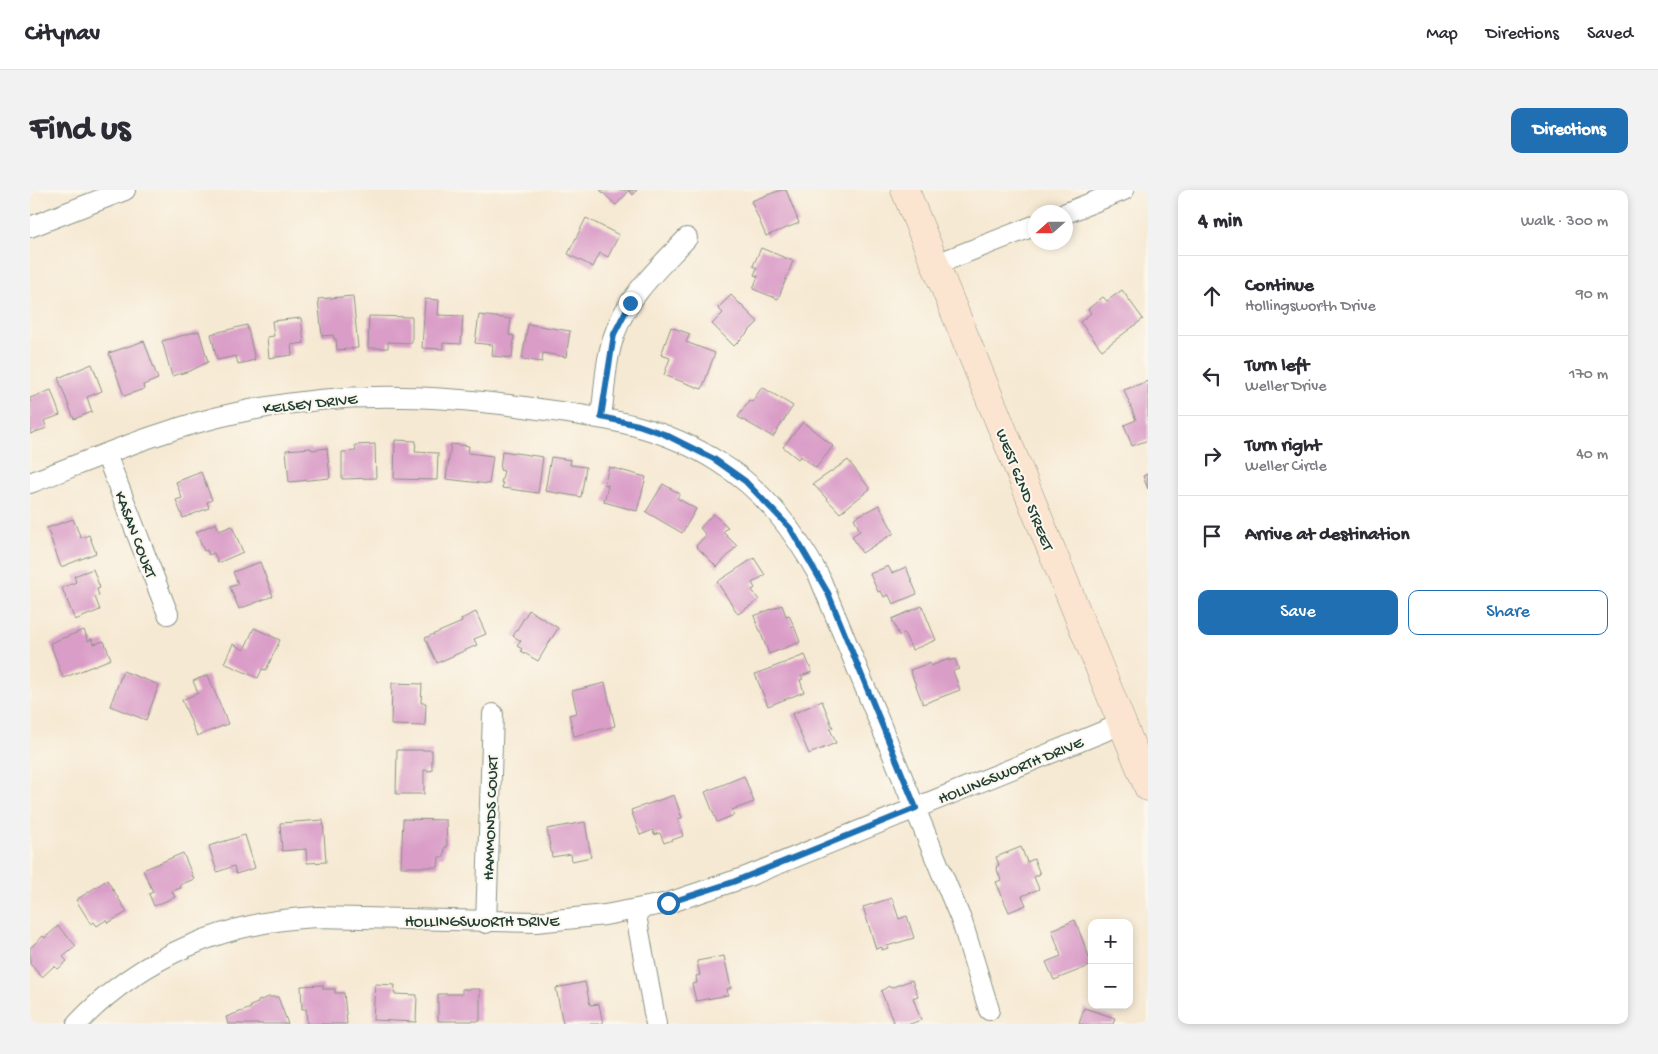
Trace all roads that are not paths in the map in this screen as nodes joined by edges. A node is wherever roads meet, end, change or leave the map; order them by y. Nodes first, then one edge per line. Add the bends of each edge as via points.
1 (125, 190) edge
2 (905, 190) edge
3 (1124, 190) edge
4 (1073, 210) edge
5 (30, 227) edge
6 (1028, 228) edge
7 (687, 238) dead end
8 (934, 265) junction
9 (601, 417) junction
10 (106, 454) junction
11 (30, 483) edge
12 (168, 614) dead end
13 (493, 714) dead end
14 (1122, 724) junction
15 (1148, 787) edge
16 (916, 808) junction
17 (634, 910) junction
18 (486, 923) junction
19 (988, 1010) dead end
20 (77, 1024) edge
21 (656, 1024) edge

1 - 5 street
2 - 8 street, WEST 62ND STREET
3 - 4 street
6 - 8 street
7 - 9 street via 625,311 614,334
8 - 14 street, WEST 62ND STREET
9 - 10 street, KELSEY DRIVE via 438,397 344,397 232,413
9 - 16 street, KELSEY DRIVE via 664,434 714,459 745,481 790,528 828,593
10 - 11 street, KELSEY DRIVE
10 - 12 street, KASAN COURT
13 - 18 street, HAMMONDS COURT
14 - 15 street, WEST 62ND STREET
14 - 16 street, HOLLINGSWORTH DRIVE
16 - 17 street, HOLLINGSWORTH DRIVE via 733,882
16 - 19 street, KELSEY DRIVE via 970,943
17 - 18 street, HOLLINGSWORTH DRIVE via 551,922
17 - 21 street
18 - 20 street, HOLLINGSWORTH DRIVE via 317,918 285,919 246,926 206,938 155,962 117,987

